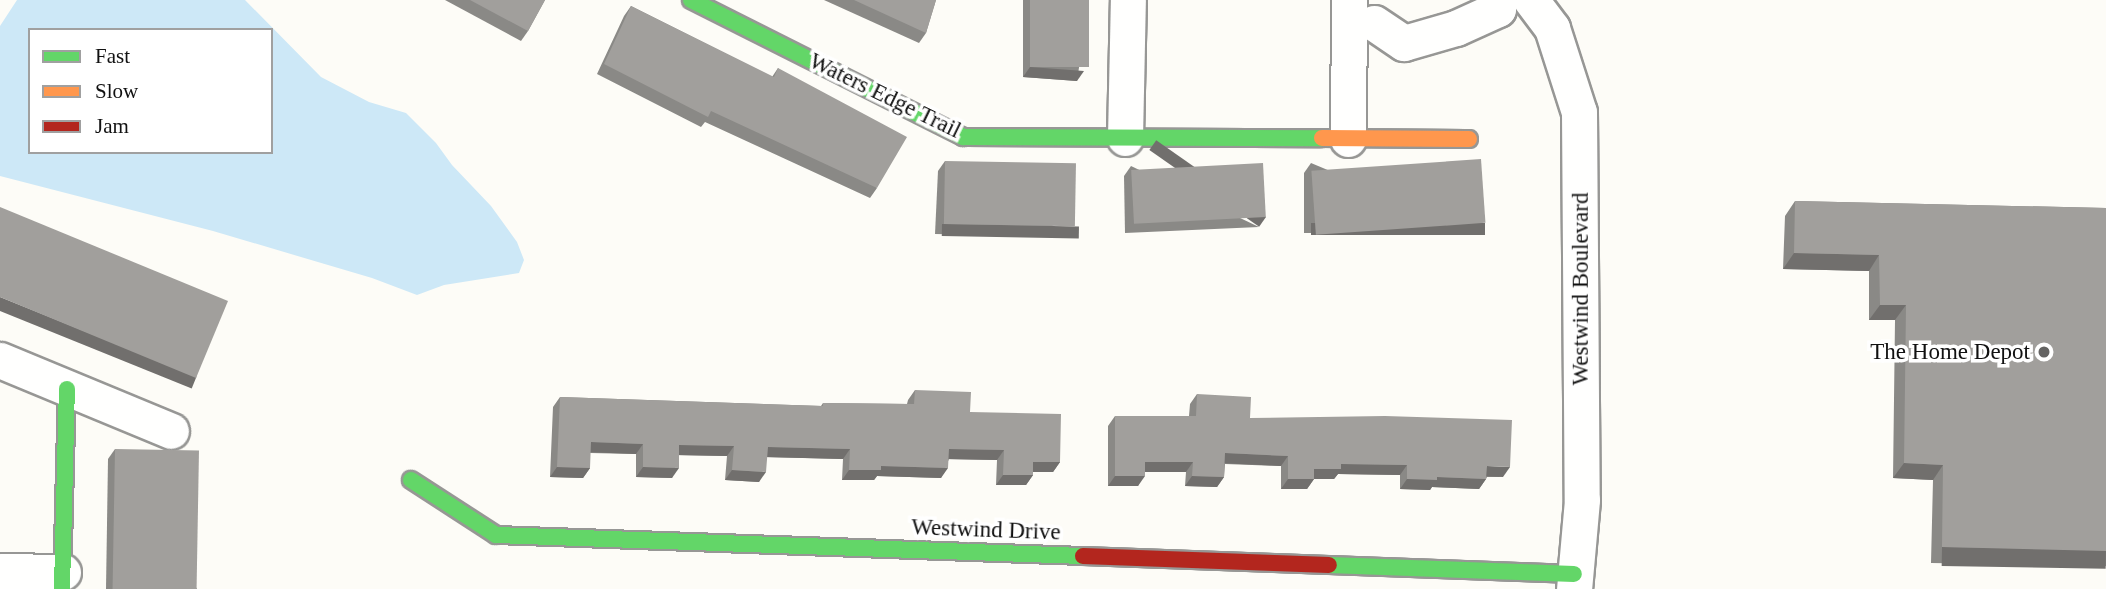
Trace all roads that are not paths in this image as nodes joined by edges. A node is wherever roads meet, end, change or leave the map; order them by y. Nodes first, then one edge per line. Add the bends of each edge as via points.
1 (1128, 0) edge
2 (1499, 0) edge
3 (1531, 0) edge
4 (696, 1) edge
5 (1365, 12) edge
6 (1451, 14) edge
7 (1125, 138) junction
8 (1348, 139) junction
9 (1469, 139) dead end
10 (0, 360) edge
11 (67, 389) junction
12 (171, 431) dead end
13 (411, 480) dead end
14 (0, 571) edge
15 (63, 580) edge
16 (1574, 581) edge

1 - 7 street
2 - 6 street via 1498,9
3 - 16 street, Westwind Boulevard via 1552,28 1579,112 1582,500
4 - 7 street, Waters Edge Trail via 963,137
5 - 6 street via 1404,43
5 - 8 street
7 - 8 street, Waters Edge Trail
8 - 9 street, Waters Edge Trail
10 - 11 street
11 - 12 street
11 - 15 street
13 - 16 street, Westwind Drive via 496,535
14 - 15 street

